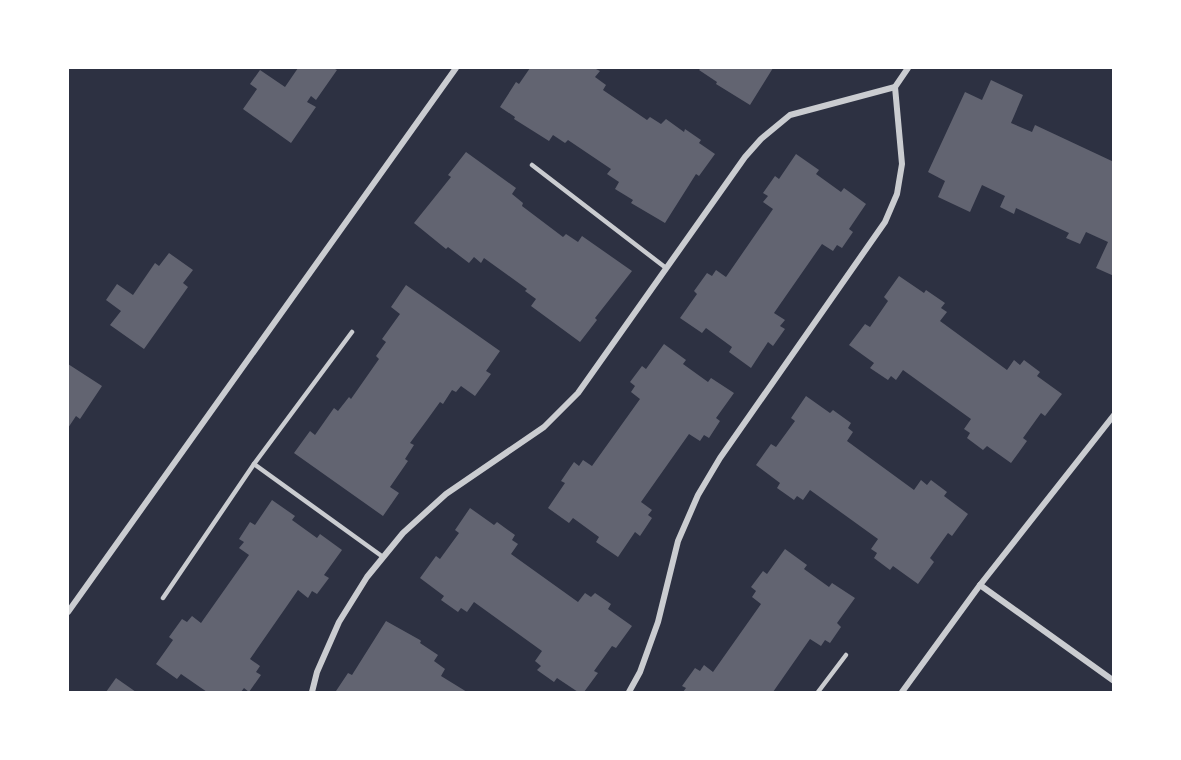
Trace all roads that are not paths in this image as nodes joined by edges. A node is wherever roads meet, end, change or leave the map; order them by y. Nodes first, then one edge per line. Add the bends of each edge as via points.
1 (456, 68) edge
2 (908, 68) edge
3 (895, 87) junction
4 (532, 165) dead end
5 (666, 268) junction
6 (352, 332) dead end
7 (1113, 415) edge
8 (254, 464) junction
9 (383, 557) junction
10 (980, 585) junction
11 (163, 598) dead end
12 (68, 612) edge
13 (846, 655) dead end
14 (1113, 681) edge
15 (312, 693) edge
16 (629, 693) edge
17 (818, 693) edge
18 (902, 693) edge

1 - 12 street
2 - 3 street
3 - 5 street via 790,115 745,157
3 - 16 street via 902,164 897,194 885,222 698,495 678,541 658,622
4 - 5 lane
5 - 9 street via 571,400 544,427 446,494
6 - 8 lane
7 - 10 street
8 - 9 lane
8 - 11 lane
9 - 15 street via 339,622
10 - 14 street
10 - 18 street
13 - 17 lane

